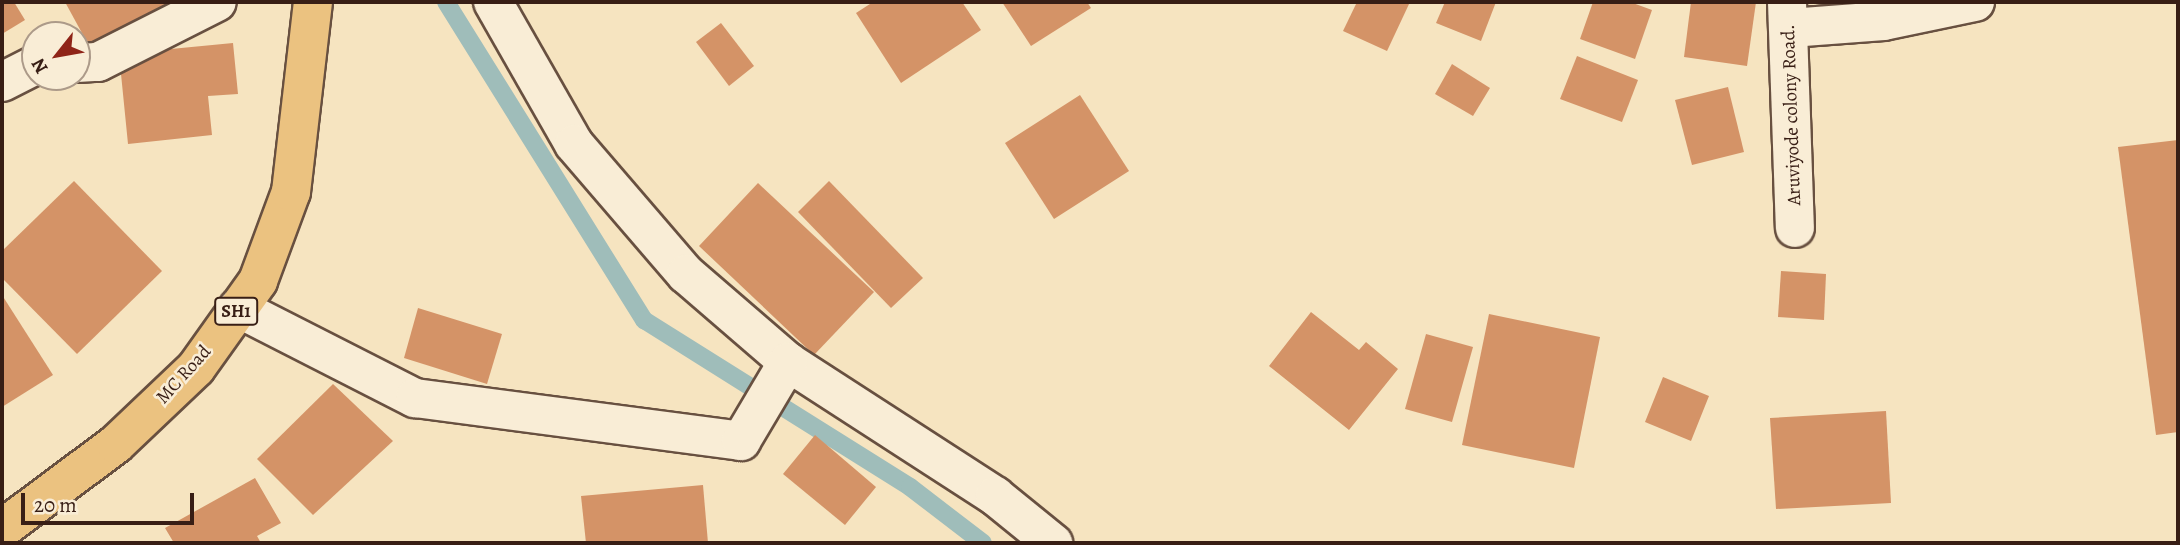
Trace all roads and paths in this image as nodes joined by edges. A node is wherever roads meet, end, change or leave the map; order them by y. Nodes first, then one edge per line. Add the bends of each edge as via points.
1 (217, 2) edge
2 (313, 2) edge
3 (493, 2) edge
4 (1975, 2) edge
5 (1789, 15) edge
6 (91, 61) edge
7 (21, 72) edge
8 (2, 82) edge
9 (1796, 228) dead end
10 (238, 308) junction
11 (788, 362) junction
12 (2, 529) edge
13 (1053, 543) edge

1 - 6 street
2 - 10 main road, MC Road / SH1 via 291,192 258,281
3 - 11 street via 574,144 686,274
4 - 5 street via 1884,21
5 - 9 street, Aruviyode colony Road.
7 - 8 street
10 - 11 street via 415,398 741,441
10 - 12 main road, MC Road / SH1 via 196,368 116,444
11 - 13 street via 995,496

